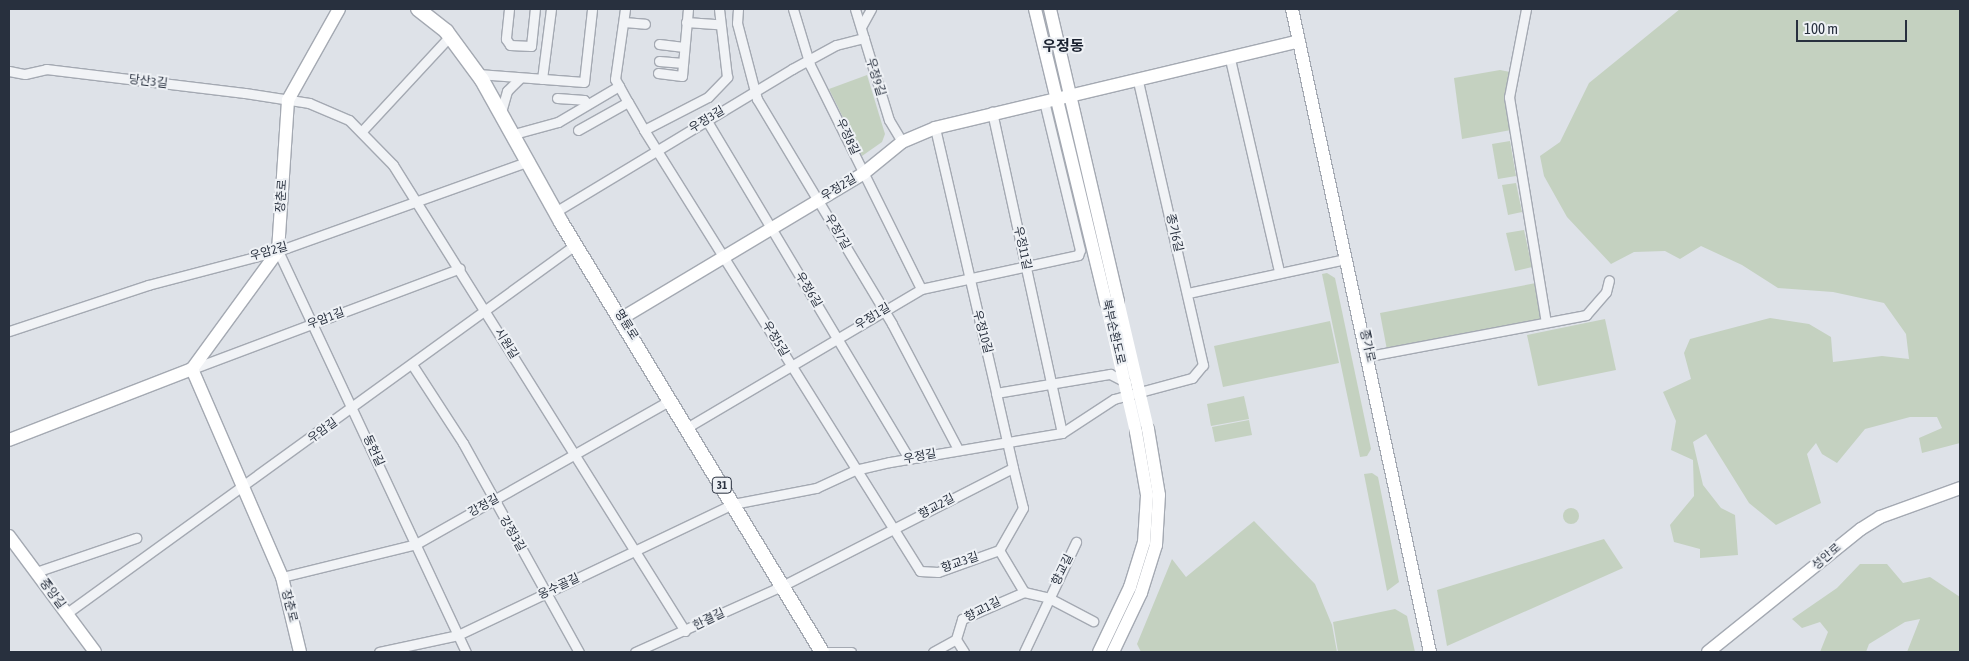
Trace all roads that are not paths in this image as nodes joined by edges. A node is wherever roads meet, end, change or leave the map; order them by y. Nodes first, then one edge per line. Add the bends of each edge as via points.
1 (339, 9) edge
2 (509, 9) edge
3 (536, 9) edge
4 (592, 9) edge
5 (625, 9) edge
6 (688, 9) edge
7 (719, 9) edge
8 (738, 9) edge
9 (793, 9) edge
10 (855, 9) edge
11 (871, 9) edge
12 (1034, 9) edge
13 (1050, 9) edge
14 (1292, 9) edge
15 (1526, 9) edge
16 (421, 10) edge
17 (551, 10) edge
18 (624, 22) junction
19 (686, 22) junction
20 (645, 24) dead end
21 (718, 24) junction
22 (860, 27) junction
23 (450, 36) junction
24 (864, 38) junction
25 (1299, 41) junction
26 (659, 44) dead end
27 (684, 47) junction
28 (1230, 58) junction
29 (659, 61) dead end
30 (809, 61) junction
31 (683, 63) junction
32 (9, 71) edge
33 (658, 73) dead end
34 (478, 74) junction
35 (542, 78) junction
36 (519, 79) junction
37 (1138, 80) junction
38 (619, 86) junction
39 (754, 92) junction
40 (1070, 95) junction
41 (557, 98) dead end
42 (1050, 99) junction
43 (288, 100) junction
44 (628, 102) junction
45 (588, 104) junction
46 (992, 112) junction
47 (500, 115) junction
48 (706, 121) junction
49 (935, 128) junction
50 (578, 130) dead end
51 (644, 130) junction
52 (362, 131) junction
53 (510, 135) junction
54 (902, 142) junction
55 (658, 148) junction
56 (526, 162) junction
57 (864, 173) junction
58 (415, 200) junction
59 (818, 200) junction
60 (556, 212) junction
61 (772, 229) junction
62 (575, 245) junction
63 (278, 251) junction
64 (725, 257) junction
65 (1345, 259) junction
66 (1026, 266) junction
67 (460, 268) junction
68 (1279, 272) junction
69 (970, 278) junction
70 (1609, 280) dead end
71 (921, 289) junction
72 (1188, 294) junction
73 (1112, 302) junction
74 (883, 311) junction
75 (487, 313) junction
76 (622, 318) junction
77 (1546, 322) junction
78 (314, 324) junction
79 (9, 331) edge
80 (838, 339) junction
81 (1369, 356) junction
82 (413, 366) junction
83 (792, 367) junction
84 (192, 369) junction
85 (1053, 384) junction
86 (996, 393) junction
87 (1132, 394) junction
88 (671, 400) junction
89 (353, 409) junction
90 (688, 427) junction
91 (1142, 431) junction
92 (1062, 433) junction
93 (9, 440) edge
94 (1005, 440) junction
95 (958, 449) junction
96 (575, 455) junction
97 (909, 459) junction
98 (1013, 468) junction
99 (855, 470) junction
100 (245, 488) junction
101 (1960, 488) edge
102 (493, 500) junction
103 (733, 504) junction
104 (892, 530) junction
105 (9, 536) edge
106 (136, 538) dead end
107 (1076, 542) dead end
108 (416, 544) junction
109 (999, 550) junction
110 (634, 552) junction
111 (36, 572) junction
112 (282, 577) junction
113 (782, 586) junction
114 (1024, 592) junction
115 (547, 593) junction
116 (1050, 598) junction
117 (67, 613) junction
118 (1093, 621) dead end
119 (1125, 627) junction
120 (685, 631) junction
121 (458, 635) junction
122 (956, 639) junction
123 (95, 652) edge
124 (300, 652) edge
125 (379, 652) edge
126 (466, 652) edge
127 (579, 652) edge
128 (635, 652) edge
129 (822, 652) edge
130 (826, 652) edge
131 (851, 652) edge
132 (933, 652) edge
133 (964, 652) edge
134 (1024, 652) edge
135 (1100, 652) edge
136 (1113, 652) edge
137 (1126, 652) edge
138 (1430, 652) edge
139 (1708, 652) edge

1 - 43 main road, 장춘로
2 - 3 street via 506,39 510,45 531,46
3 - 17 street
4 - 35 street via 584,82
5 - 18 street
6 - 19 street
7 - 21 street
8 - 39 street, 우정7길 via 737,23
9 - 30 street, 우정8길
10 - 22 street, 우정9길
11 - 22 street
12 - 42 main road, 북부순환도로
13 - 40 main road, 북부순환도로
14 - 25 main road, 종가로
15 - 77 street via 1509,97
16 - 23 main road, 명륜로 / 31
17 - 35 street
18 - 20 street
18 - 38 street via 616,79
19 - 21 street
19 - 27 street
21 - 51 street via 727,77 708,97
22 - 24 street, 우정9길
23 - 34 main road, 명륜로 / 31
23 - 52 street
24 - 30 street, 우정3길 via 836,45
24 - 54 street, 우정9길 via 889,120
25 - 28 main road
25 - 65 main road, 종가로
26 - 27 street
27 - 31 street
28 - 37 main road
28 - 68 street
29 - 31 street
30 - 39 street, 우정3길
30 - 57 street, 우정8길
31 - 33 street via 682,76
32 - 43 street, 당산3길 via 25,74 46,69
34 - 36 street
34 - 47 main road, 명륜로 / 31
35 - 36 street
36 - 47 street via 507,91
37 - 40 main road
37 - 72 street, 종가6길
38 - 44 street, 우정5길
38 - 45 street
39 - 48 street, 우정3길
39 - 59 street, 우정7길
40 - 42 main road, 우정2길
40 - 73 main road, 북부순환도로
41 - 45 street via 584,100
42 - 46 main road, 우정2길
42 - 66 street, 우정1길 via 1080,250 1078,255
42 - 73 main road, 북부순환도로
43 - 52 street, 시원길 via 329,110
43 - 63 main road, 장춘로
44 - 50 street
44 - 51 street, 우정5길
45 - 53 street via 558,122
46 - 49 main road, 우정2길
46 - 66 street, 우정11길
47 - 53 main road, 명륜로 / 31
48 - 55 street, 우정3길
48 - 61 street, 우정6길
49 - 54 main road, 우정2길
49 - 69 street, 우정10길
51 - 55 street, 우정5길
52 - 58 street, 시원길 via 393,165
53 - 56 main road, 명륜로 / 31
54 - 57 main road, 우정2길
55 - 60 street, 우정3길
55 - 64 street, 우정5길
56 - 58 street, 우암2길
56 - 60 main road, 명륜로 / 31
57 - 59 main road, 우정2길
57 - 71 street, 우정8길
58 - 63 street, 우암2길
58 - 67 street, 시원길
59 - 61 main road, 우정2길
59 - 74 street, 우정7길
60 - 62 main road, 명륜로 / 31
61 - 64 main road, 우정2길
61 - 80 street, 우정6길
62 - 75 street, 우암길
62 - 76 main road, 명륜로 / 31
63 - 78 street, 동헌길
63 - 79 street, 우암2길 via 148,285
63 - 84 main road
64 - 76 main road, 우정2길
64 - 83 street, 우정5길
65 - 68 street
65 - 81 main road, 종가로
66 - 69 street, 우정1길
66 - 85 street, 우정11길
67 - 75 street, 시원길
67 - 78 street, 우암1길
68 - 72 street
69 - 71 street, 우정1길
69 - 86 street, 우정10길
70 - 77 street via 1606,292 1586,315
71 - 74 street, 우정1길
72 - 87 street, 종가6길 via 1201,353 1199,373
73 - 91 main road, 북부순환도로, bridge
74 - 80 street, 우정1길
74 - 95 street, 우정7길
75 - 82 street, 우암길
75 - 96 street, 시원길
76 - 88 main road, 명륜로 / 31
77 - 81 street
78 - 84 street, 우암1길
78 - 89 street, 동헌길
80 - 83 street, 우정1길
80 - 97 street, 우정6길
81 - 138 main road, 종가로
82 - 89 street, 우암길
82 - 102 street, 강정3길 via 463,442
83 - 90 street, 우정1길
83 - 99 street, 우정5길
84 - 93 main road
84 - 100 main road, 장춘로
85 - 86 street
85 - 87 street via 1110,374 1122,379
85 - 92 street
86 - 94 street, 우정10길
87 - 92 street via 1114,399
88 - 90 main road, 명륜로 / 31
88 - 96 street, 강정길
89 - 100 street, 우암길
89 - 108 street, 동헌길
90 - 103 main road, 명륜로 / 31
91 - 119 main road, 북부순환도로 via 1159,495 1156,545
91 - 135 main road, 북부순환도로 via 1147,495 1144,542 1133,580
92 - 94 street, 우정길
94 - 95 street, 우정길
94 - 98 street, 우정10길
95 - 97 street, 우정길
96 - 102 street, 강정길
96 - 110 street, 시원길
97 - 99 street, 우정길
98 - 104 street, 향교2길
98 - 109 street via 1022,508
99 - 103 street, 우정길 via 816,488
99 - 104 street, 우정5길
100 - 112 main road, 장춘로
100 - 117 street, 우암길
101 - 139 main road, 성안로 via 1880,517 1861,529
102 - 108 street, 강정길
102 - 115 street, 강정3길
103 - 110 street, 옹수골길
103 - 113 main road, 명륜로 / 31
104 - 109 street, 향교3길 via 920,571 938,572
104 - 113 street, 향교2길
105 - 111 main road, 중앙길
106 - 111 street
107 - 116 street, 향교길
108 - 112 street, 강정길
108 - 121 street, 동헌길
109 - 114 street
110 - 115 street, 옹수골길
110 - 120 street, 시원길
111 - 117 main road, 중앙길
112 - 124 main road, 장춘로
113 - 120 street, 한결길
113 - 129 main road, 명륜로 / 31
114 - 116 street
114 - 122 street, 향교1길 via 962,619
115 - 121 street, 옹수골길
115 - 127 street, 강정3길
116 - 118 street, 향교길
116 - 134 street, 향교길
117 - 123 main road, 중앙길
119 - 136 main road, 북부순환도로
119 - 137 main road
120 - 128 street, 한결길
121 - 125 street, 옹수골길
121 - 126 street, 동헌길
122 - 132 street
122 - 133 street
130 - 131 street

